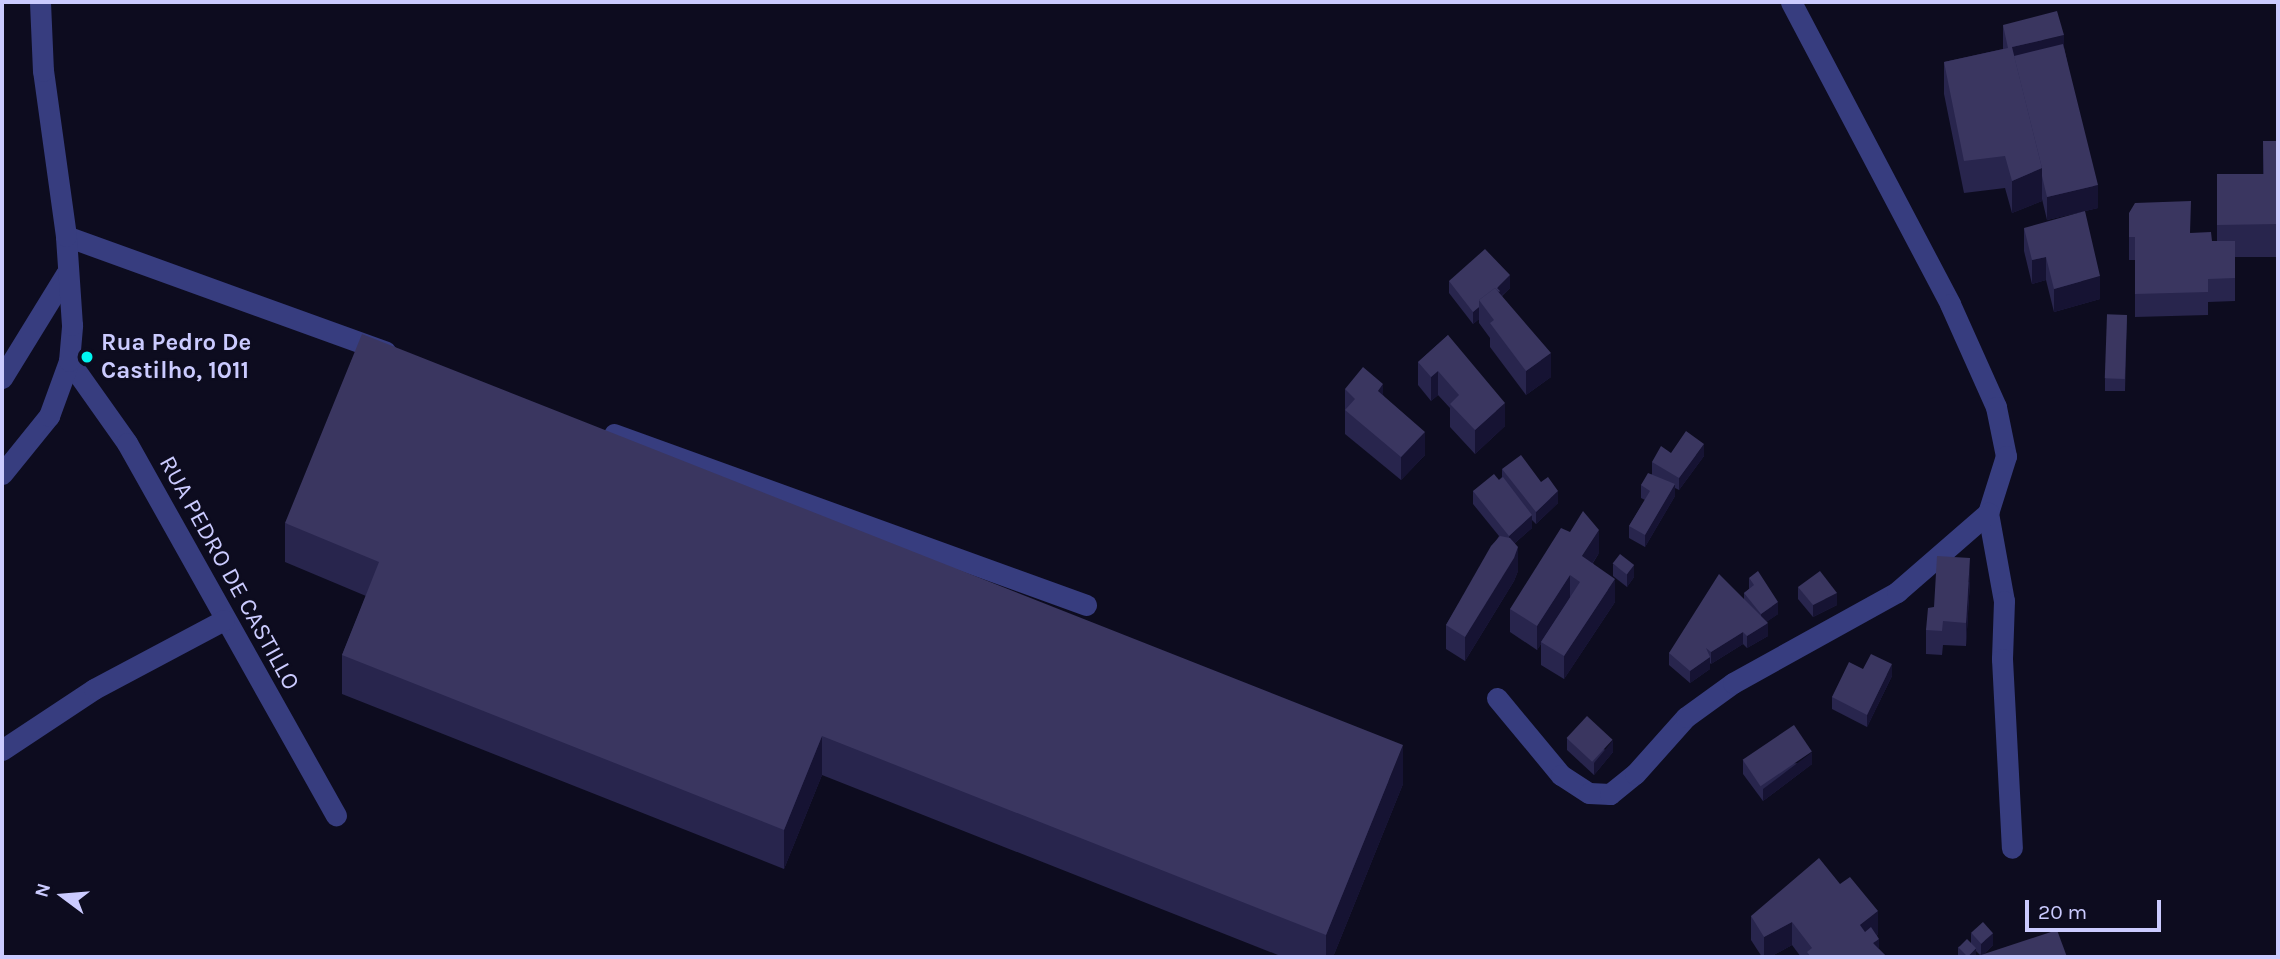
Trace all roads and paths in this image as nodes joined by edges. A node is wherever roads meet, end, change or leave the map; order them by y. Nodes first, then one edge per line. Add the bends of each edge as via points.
1 (40, 2) edge
2 (1791, 2) edge
3 (66, 236) junction
4 (66, 274) junction
5 (406, 359) edge
6 (69, 361) junction
7 (2, 378) edge
8 (589, 425) edge
9 (2, 474) edge
10 (1988, 513) junction
11 (1086, 605) dead end
12 (224, 620) junction
13 (1496, 698) dead end
14 (2, 750) edge
15 (336, 815) dead end
16 (2012, 848) dead end

1 - 3 street via 43,71
2 - 10 street via 1950,304 1996,407 2006,456
3 - 4 street
3 - 5 street
4 - 6 street via 72,325
4 - 7 street
6 - 9 street via 49,416
6 - 12 street, RUA PEDRO DE CASTILLO via 127,443
8 - 11 street
10 - 13 street via 1897,592 1733,683 1686,717 1635,774 1610,794 1589,793 1561,775
10 - 16 street via 2004,601 2002,659
12 - 14 street via 94,689
12 - 15 street, RUA PEDRO DE CASTILLO

